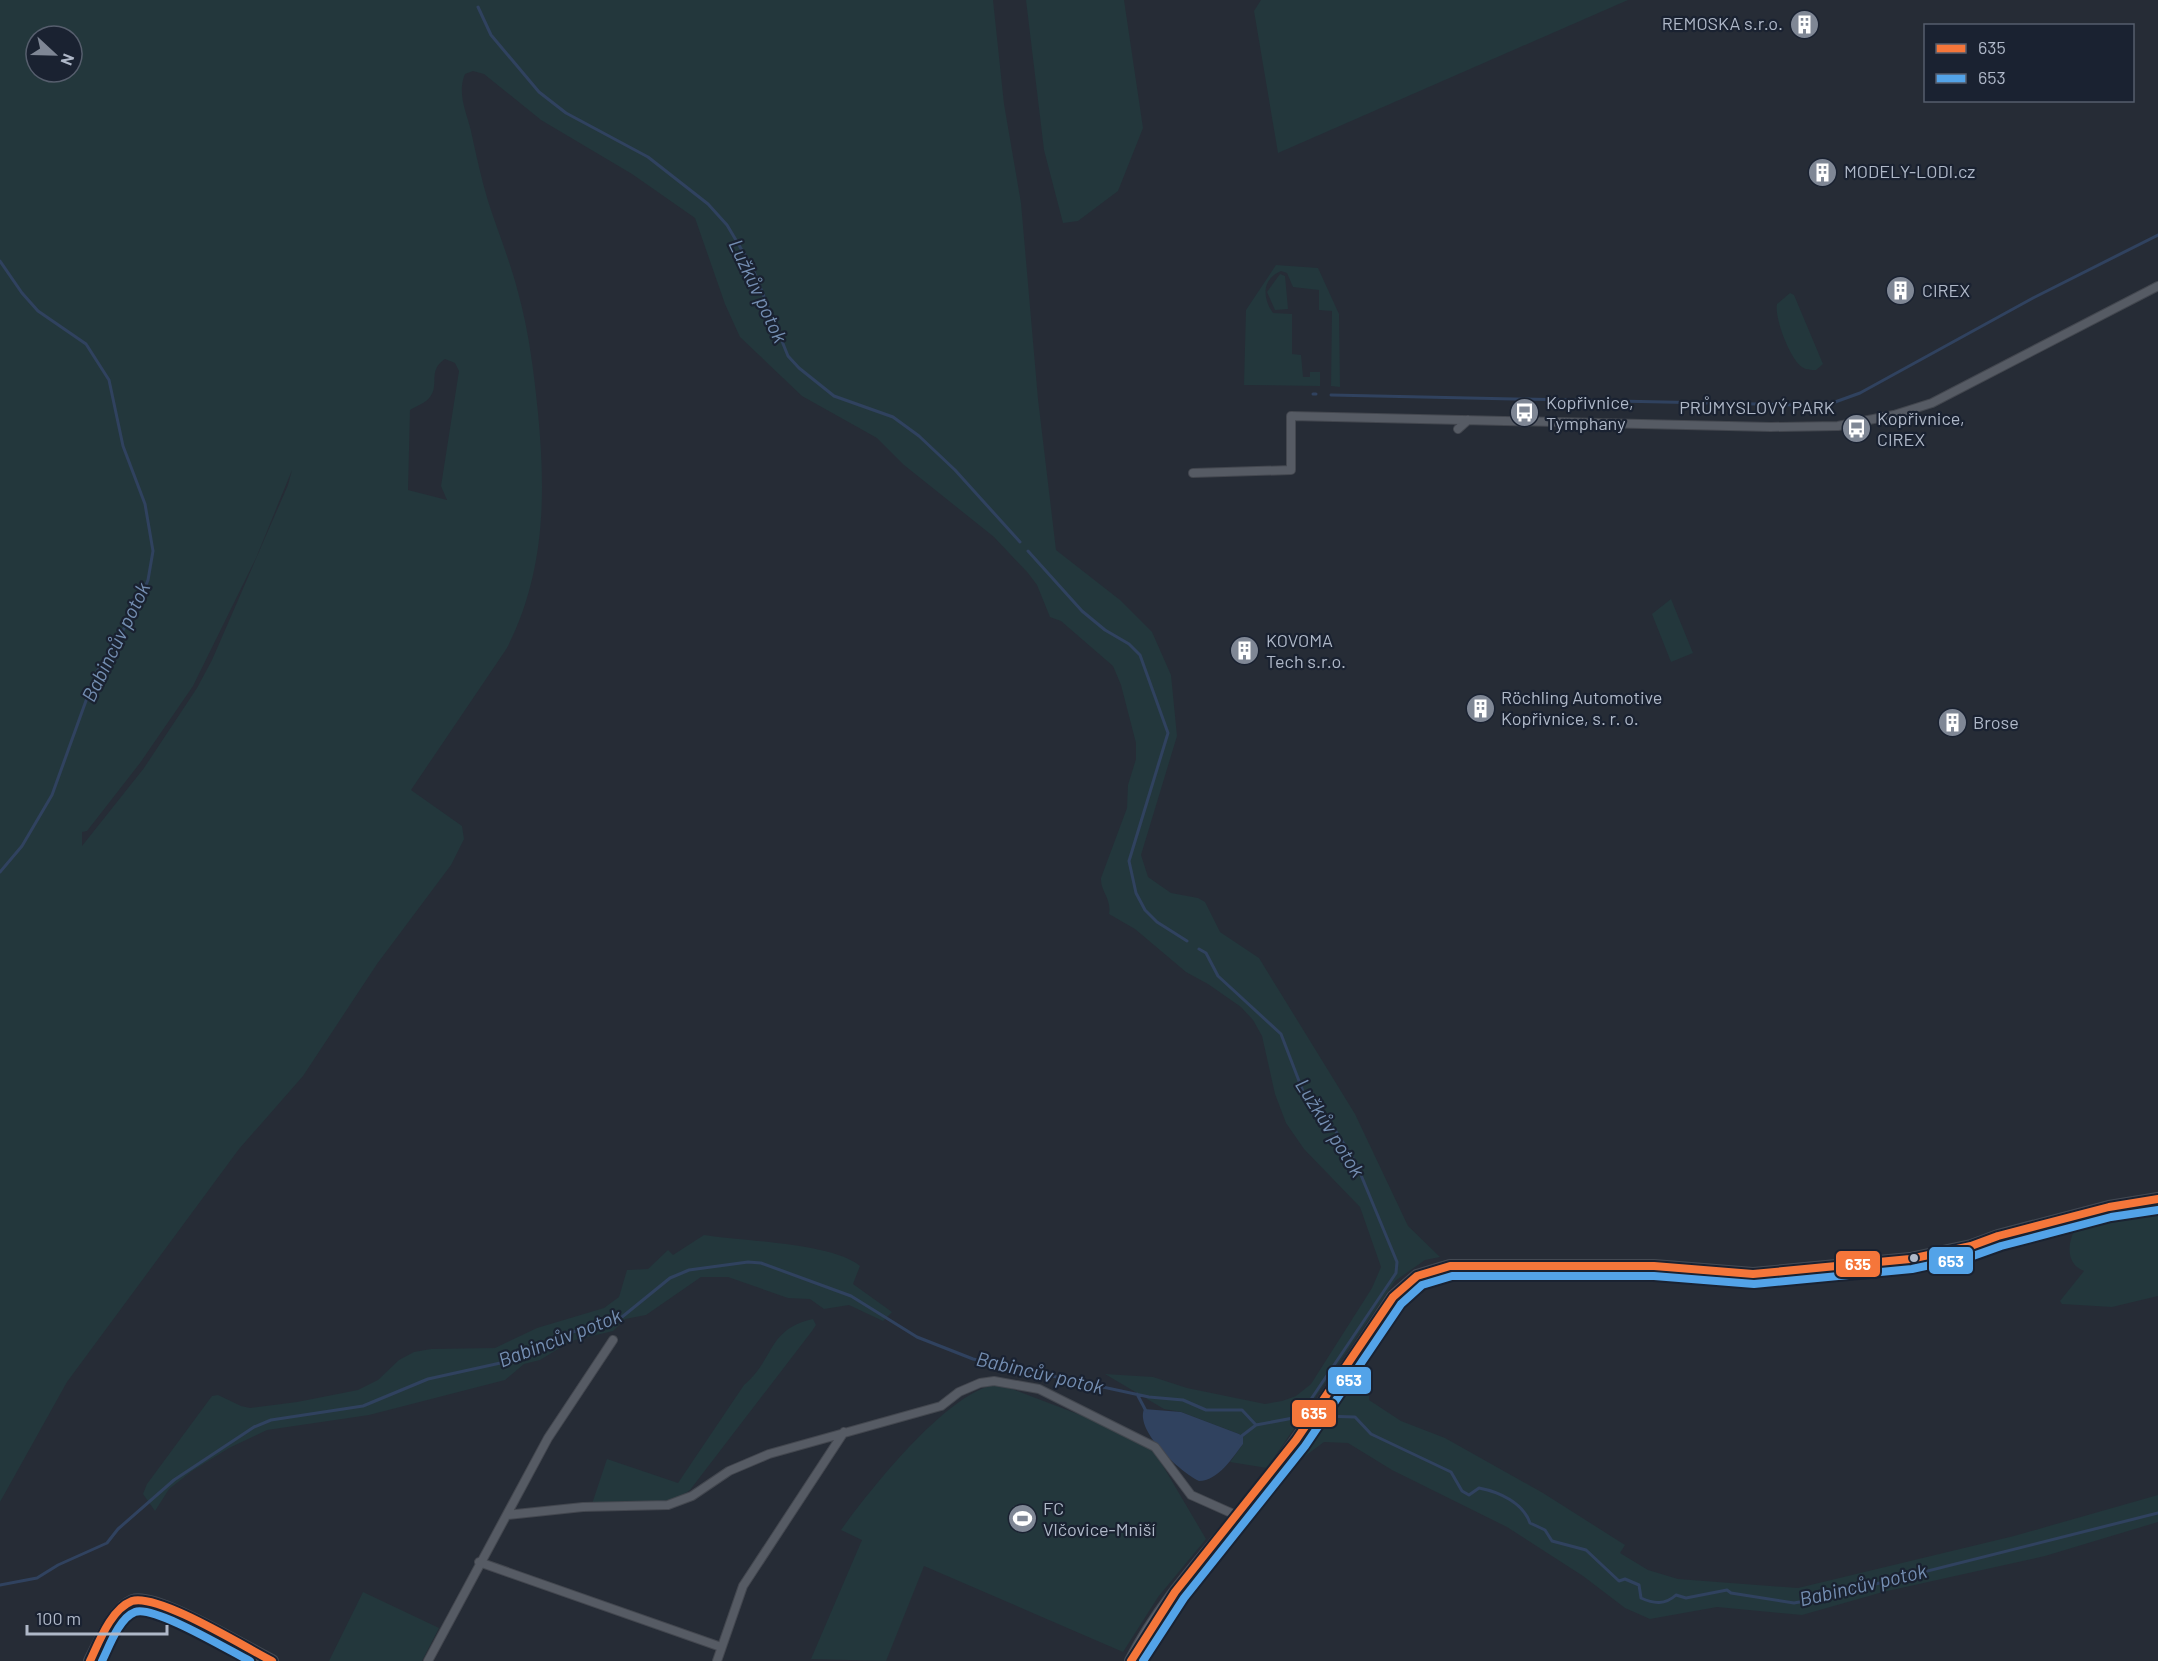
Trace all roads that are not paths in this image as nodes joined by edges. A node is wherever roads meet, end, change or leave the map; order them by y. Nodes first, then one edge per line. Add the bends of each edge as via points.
1 (2158, 286) edge
2 (1468, 420) junction
3 (1458, 429) dead end
4 (1193, 473) dead end
5 (2158, 1199) edge
6 (613, 1340) dead end
7 (844, 1432) junction
8 (507, 1515) junction
9 (1238, 1516) junction
10 (479, 1562) junction
11 (721, 1647) junction
12 (90, 1661) edge
13 (272, 1661) edge
14 (428, 1661) edge
15 (717, 1661) edge
16 (1131, 1661) edge

1 - 2 street, PRŮMYSLOVÝ PARK via 1932,403 1857,423 1771,427
2 - 3 street
2 - 4 street, PRŮMYSLOVÝ PARK via 1291,416 1291,470
5 - 9 main road via 2109,1207 1910,1259 1797,1272 1733,1274 1654,1266 1475,1265 1428,1271 1393,1297 1288,1452
6 - 8 street via 548,1438
7 - 8 street via 752,1461 668,1505 583,1507
7 - 9 street via 941,1406 980,1383 1029,1385 1155,1447 1191,1495
7 - 11 street via 742,1586
8 - 10 street
9 - 16 main road via 1176,1590
10 - 11 street
10 - 14 street
11 - 15 street
12 - 13 main road via 122,1609 145,1599 173,1609

